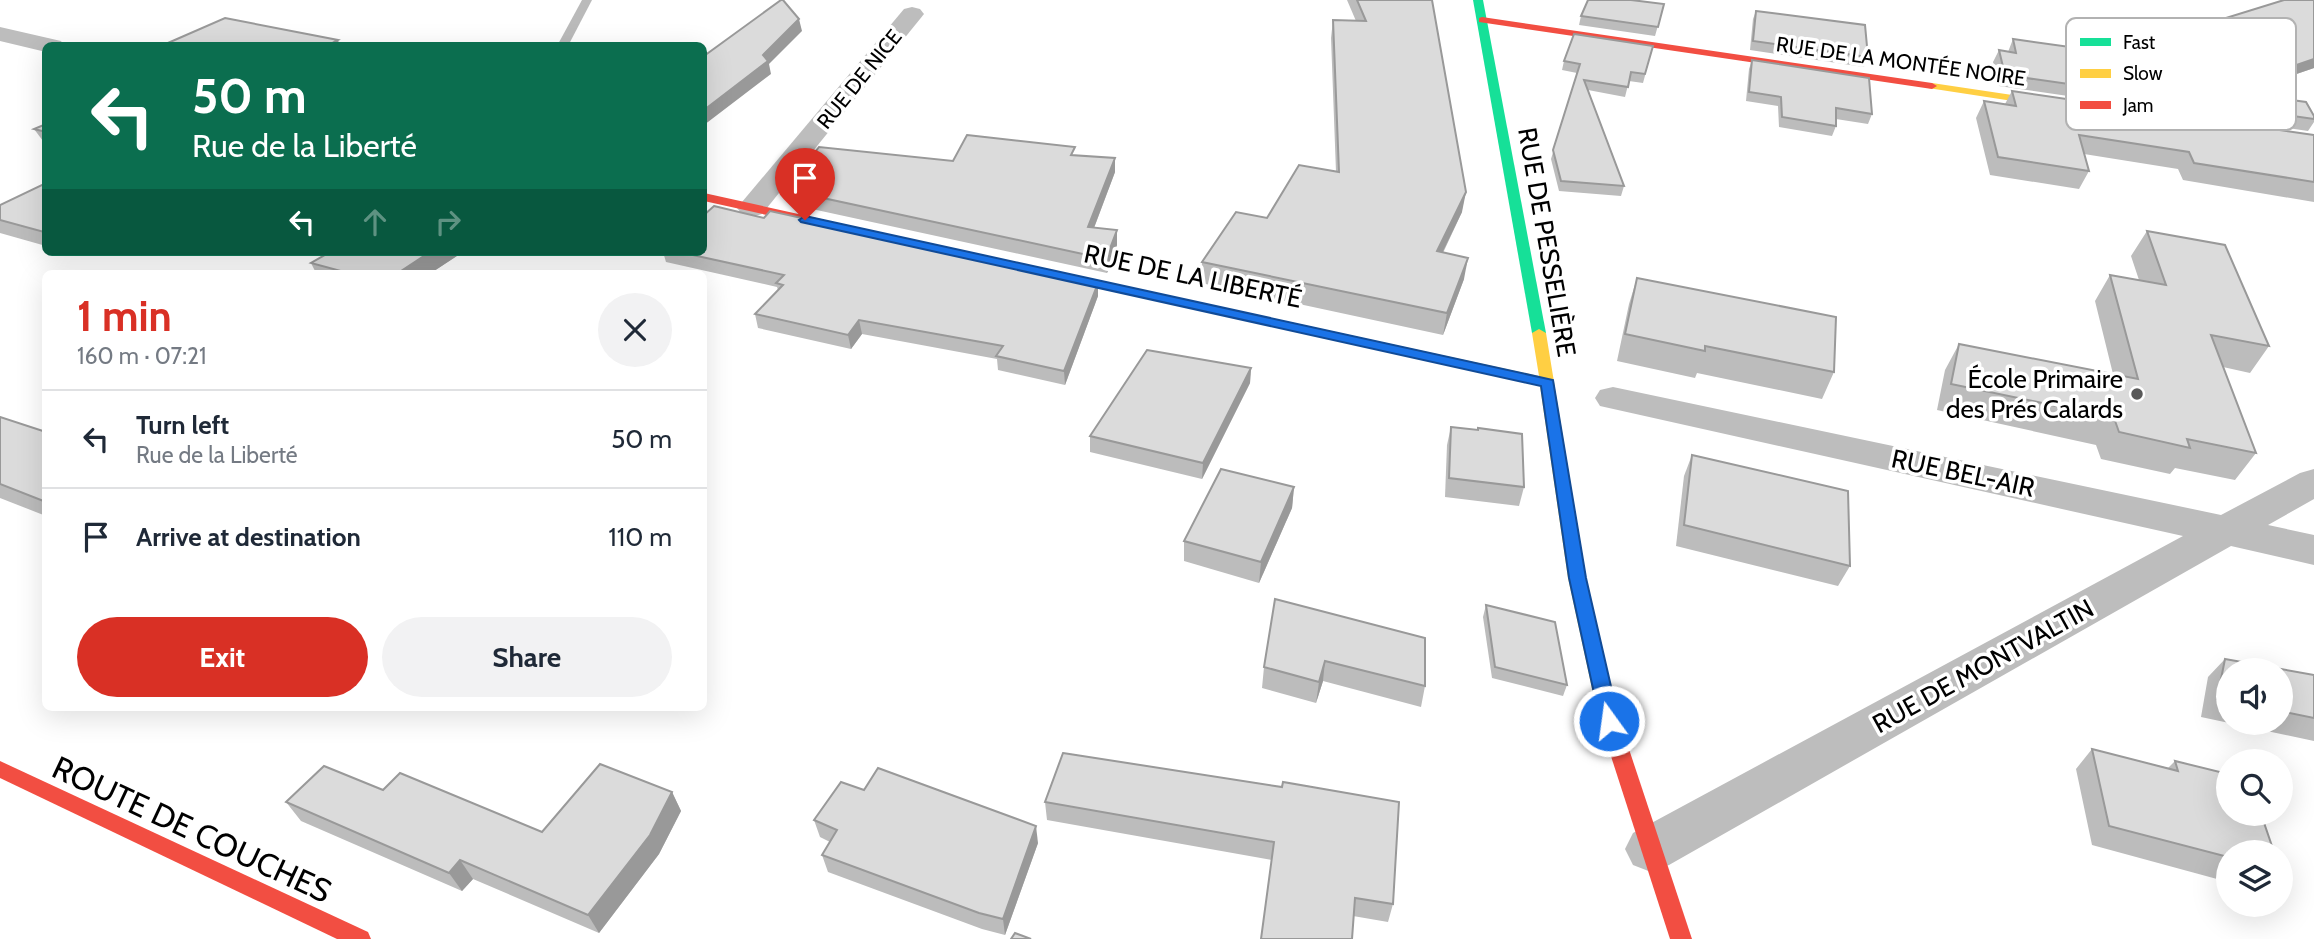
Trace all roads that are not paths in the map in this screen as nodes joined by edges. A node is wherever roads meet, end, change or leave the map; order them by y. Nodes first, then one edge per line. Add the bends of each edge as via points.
1 (1478, 0) edge
2 (912, 15) dead end
3 (1482, 20) junction
4 (0, 34) edge
5 (42, 44) edge
6 (2066, 107) edge
7 (707, 198) edge
8 (752, 208) junction
9 (833, 226) edge
10 (1035, 270) edge
11 (1548, 383) junction
12 (1613, 398) dead end
13 (2314, 482) edge
14 (2228, 530) junction
15 (2314, 550) edge
16 (0, 769) edge
17 (1651, 849) junction
18 (360, 939) edge
19 (1681, 939) edge

1 - 3 street, RUE DE PESSELIÈRE
2 - 8 street, RUE DE NICE
3 - 6 street, RUE DE LA MONTÉE NOIRE
3 - 11 street, RUE DE PESSELIÈRE
4 - 5 street
7 - 8 street
8 - 9 street
10 - 11 street, RUE DE LA LIBERTÉ
11 - 17 street, RUE DE PESSELIÈRE via 1594,660
12 - 14 street, RUE BEL-AIR
13 - 14 street, RUE DE MONTVALTIN
14 - 15 street, RUE BEL-AIR
14 - 17 street, RUE DE MONTVALTIN
16 - 18 street, ROUTE DE COUCHES
17 - 19 street, RUE DE PESSELIÈRE

